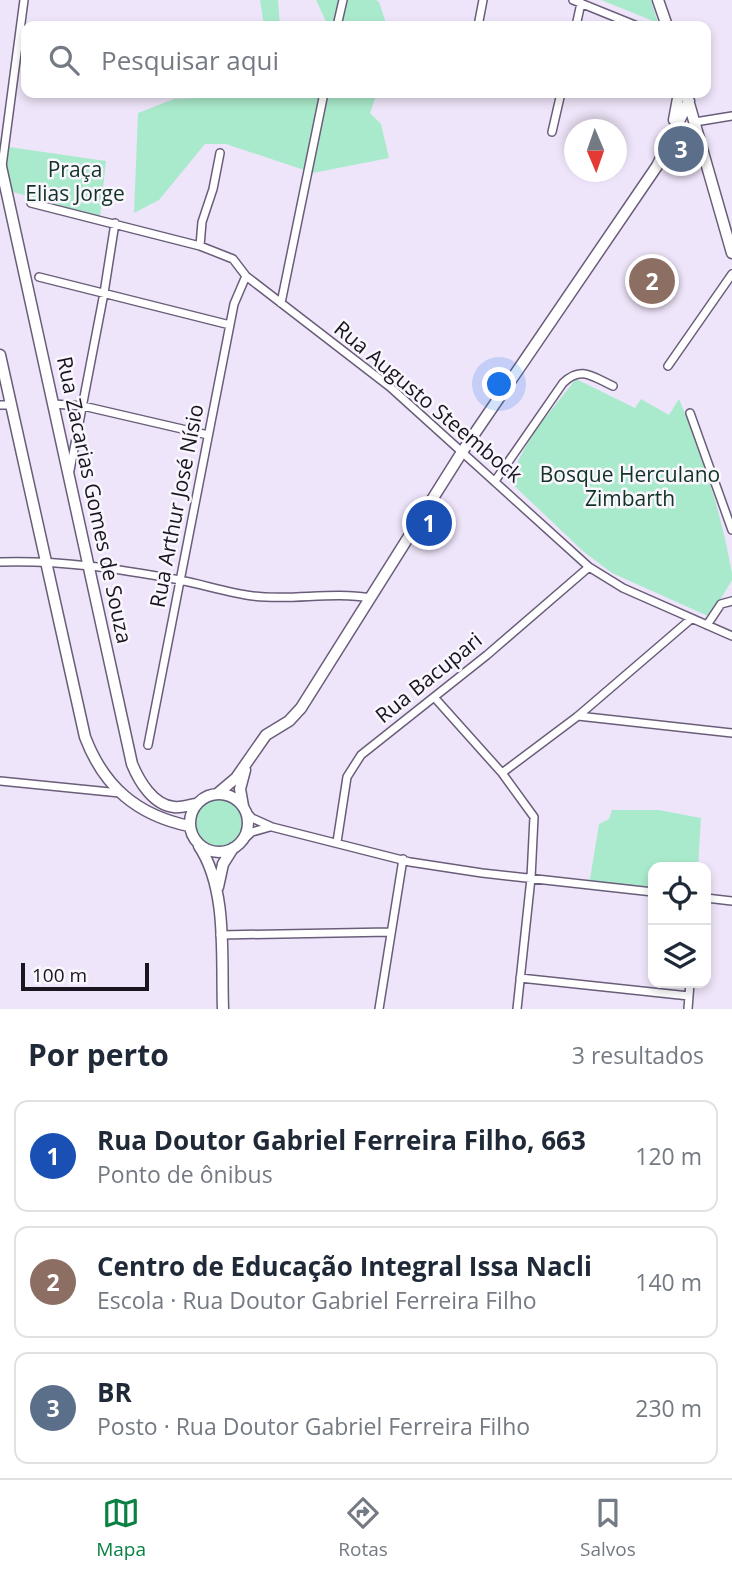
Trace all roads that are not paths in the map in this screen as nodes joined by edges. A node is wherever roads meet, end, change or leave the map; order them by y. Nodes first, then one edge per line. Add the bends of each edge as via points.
1 (23, 0) edge
2 (343, 0) edge
3 (483, 0) edge
4 (658, 0) edge
5 (577, 2) edge
6 (338, 21) edge
7 (479, 21) edge
8 (576, 21) edge
9 (624, 21) edge
10 (665, 21) edge
11 (323, 98) edge
12 (560, 98) edge
13 (678, 98) edge
14 (687, 98) edge
15 (687, 98) edge
16 (8, 114) junction
17 (732, 116) edge
18 (0, 121) edge
19 (696, 125) junction
20 (552, 132) dead end
21 (672, 134) junction
22 (220, 153) dead end
23 (1, 165) edge
24 (31, 203) dead end
25 (115, 223) junction
26 (200, 246) junction
27 (732, 253) edge
28 (732, 274) edge
29 (246, 276) junction
30 (39, 277) dead end
31 (104, 293) junction
32 (281, 303) junction
33 (230, 325) junction
34 (0, 355) edge
35 (668, 366) dead end
36 (613, 386) dead end
37 (53, 404) junction
38 (6, 405) edge
39 (83, 406) junction
40 (690, 412) dead end
41 (208, 435) junction
42 (461, 452) junction
43 (69, 476) junction
44 (495, 481) junction
45 (732, 530) edge
46 (46, 561) junction
47 (0, 562) edge
48 (89, 566) junction
49 (589, 567) junction
50 (180, 580) junction
51 (371, 598) junction
52 (732, 601) edge
53 (691, 618) junction
54 (707, 625) junction
55 (732, 636) edge
56 (434, 697) junction
57 (578, 716) junction
58 (732, 733) edge
59 (148, 745) dead end
60 (248, 758) junction
61 (502, 773) junction
62 (0, 781) edge
63 (121, 793) junction
64 (217, 794) junction
65 (196, 804) junction
66 (244, 808) junction
67 (190, 826) junction
68 (272, 827) junction
69 (195, 839) junction
70 (337, 842) junction
71 (237, 845) junction
72 (402, 859) junction
73 (531, 878) junction
74 (217, 891) junction
75 (648, 891) edge
76 (711, 899) edge
77 (732, 901) edge
78 (390, 932) junction
79 (220, 935) junction
80 (520, 978) junction
81 (690, 988) edge
82 (689, 996) junction
83 (223, 1009) edge
84 (379, 1009) edge
85 (517, 1009) edge
86 (688, 1009) edge

1 - 16 street
2 - 6 street
3 - 7 street
4 - 10 main road
5 - 8 street
5 - 9 street
11 - 32 street
12 - 20 street
13 - 21 main road
14 - 21 main road
15 - 19 main road
16 - 18 street
16 - 23 street
17 - 19 street
19 - 21 main road via 686,125
19 - 27 main road
21 - 42 main road via 657,166
22 - 26 street
23 - 37 main road, Rua Zacarias Gomes de Souza
24 - 25 street, Rua Augusto Steembock
25 - 26 street, Rua Augusto Steembock
25 - 31 street
26 - 29 street, Rua Augusto Steembock via 233,259
28 - 35 street
29 - 32 street, Rua Augusto Steembock
29 - 33 street, Rua Arthur José Nísio
30 - 31 street
31 - 33 street
31 - 39 street
32 - 42 street, Rua Augusto Steembock via 390,387
33 - 41 street, Rua Arthur José Nísio
34 - 38 main road
36 - 44 street via 583,372 571,374
37 - 39 street
37 - 43 main road, Rua Zacarias Gomes de Souza
38 - 46 main road
39 - 41 street
39 - 43 street
40 - 45 street
41 - 50 street, Rua Arthur José Nísio
42 - 44 street, Rua Augusto Steembock
42 - 51 main road
43 - 48 main road, Rua Zacarias Gomes de Souza
44 - 49 street, Rua Augusto Steembock
46 - 47 street
46 - 48 street
46 - 63 main road via 85,737 102,771
48 - 50 street
48 - 65 main road, Rua Zacarias Gomes de Souza via 136,776 162,803 175,807
49 - 53 street, Rua Augusto Steembock via 623,589
49 - 56 street, Rua Bacupari
50 - 51 street via 255,596 349,594
50 - 59 street, Rua Arthur José Nísio
51 - 60 main road via 301,708 266,735
52 - 54 street via 721,604
53 - 54 street, Rua Augusto Steembock
53 - 57 street
54 - 55 street, Rua Augusto Steembock
56 - 61 street
56 - 70 street, Rua Bacupari via 353,765
57 - 58 street
57 - 61 street
60 - 64 main road via 236,778
60 - 66 main road via 240,789
61 - 73 street via 534,817
62 - 63 street
63 - 67 main road via 164,821
64 - 65 main road
64 - 66 main road via 232,797
65 - 67 main road
66 - 68 street via 252,818
66 - 71 main road via 246,832
67 - 69 main road
68 - 70 street
68 - 71 street via 252,832
69 - 71 main road via 208,850 225,851
69 - 74 main road via 209,860
70 - 72 street
71 - 74 main road via 223,864
72 - 73 street
72 - 78 street
73 - 75 street
73 - 80 street
74 - 79 main road
76 - 77 street
78 - 79 street
78 - 84 street
79 - 83 main road
80 - 82 street
80 - 85 street
81 - 82 street
82 - 86 street

